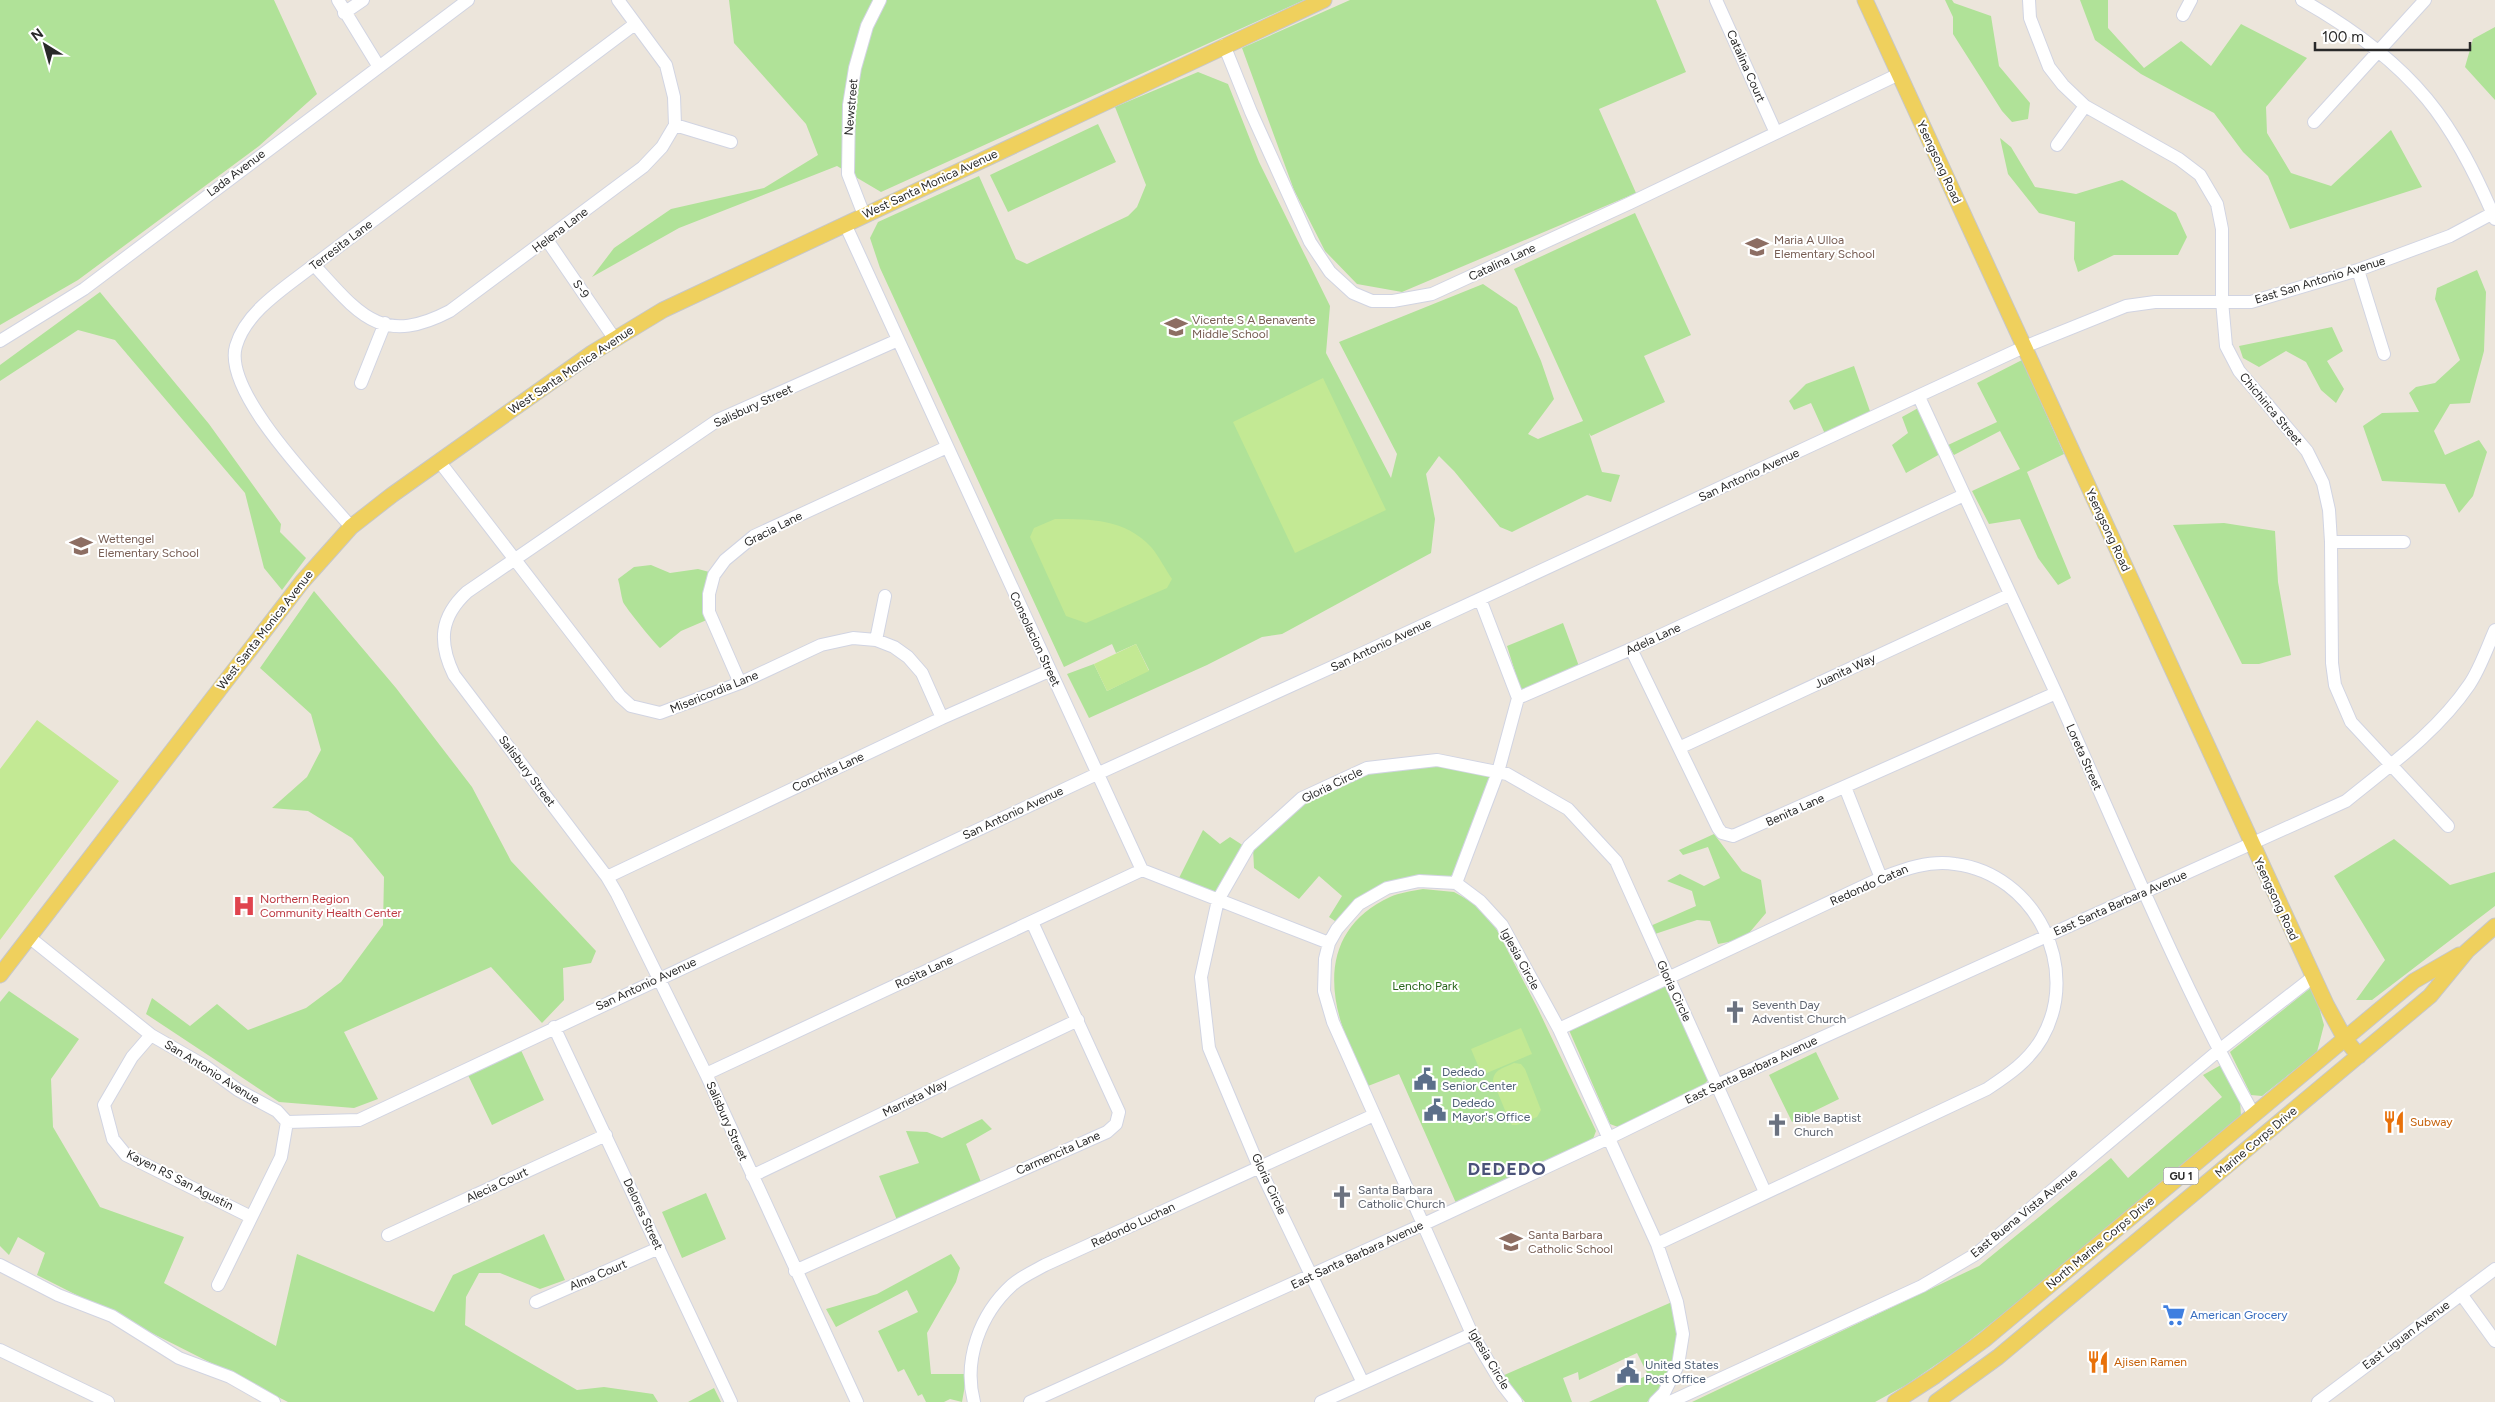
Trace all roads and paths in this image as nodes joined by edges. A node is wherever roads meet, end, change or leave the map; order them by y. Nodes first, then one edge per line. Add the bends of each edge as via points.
1 (338, 0) edge
2 (364, 0) edge
3 (468, 0) edge
4 (618, 0) edge
5 (880, 0) edge
6 (1324, 0) edge
7 (1716, 0) edge
8 (1865, 0) edge
9 (2029, 0) edge
10 (2191, 0) edge
11 (2302, 0) edge
12 (2425, 0) edge
13 (344, 13) junction
14 (2183, 16) dead end
15 (635, 24) junction
16 (1224, 45) junction
17 (2377, 50) junction
18 (378, 67) junction
19 (1899, 74) junction
20 (2086, 106) junction
21 (2314, 122) dead end
22 (675, 124) junction
23 (1776, 133) junction
24 (731, 142) dead end
25 (2058, 145) dead end
26 (864, 215) junction
27 (2494, 215) edge
28 (845, 224) junction
29 (547, 240) junction
30 (314, 266) junction
31 (2358, 270) junction
32 (2222, 301) junction
33 (385, 324) junction
34 (614, 338) junction
35 (898, 340) junction
36 (0, 341) edge
37 (2024, 347) junction
38 (2384, 354) dead end
39 (361, 383) dead end
40 (1919, 397) junction
41 (947, 447) junction
42 (439, 461) junction
43 (1964, 495) junction
44 (352, 527) junction
45 (2332, 542) junction
46 (2404, 542) dead end
47 (515, 558) junction
48 (2009, 594) junction
49 (886, 596) dead end
50 (1480, 599) junction
51 (2494, 634) edge
52 (876, 640) junction
53 (1631, 649) junction
54 (1049, 670) junction
55 (740, 683) junction
56 (2056, 693) junction
57 (1518, 698) junction
58 (942, 718) junction
59 (1681, 747) junction
60 (2391, 765) junction
61 (1498, 772) junction
62 (1099, 773) junction
63 (1845, 787) junction
64 (2448, 826) dead end
65 (2251, 845) junction
66 (1142, 870) junction
67 (607, 877) junction
68 (1881, 878) junction
69 (1456, 883) junction
70 (2144, 894) junction
71 (1218, 900) junction
72 (1032, 922) junction
73 (2495, 926) edge
74 (2048, 935) junction
75 (29, 938) junction
76 (1329, 944) junction
77 (2467, 951) junction
78 (0, 975) edge
79 (2313, 977) junction
80 (658, 979) junction
81 (1668, 980) junction
82 (1078, 1020) junction
83 (554, 1026) junction
84 (1559, 1029) junction
85 (151, 1035) junction
86 (2345, 1039) junction
87 (2218, 1051) junction
88 (2359, 1056) junction
89 (706, 1074) junction
90 (1717, 1085) junction
91 (1374, 1114) junction
92 (2254, 1115) junction
93 (287, 1122) junction
94 (606, 1135) junction
95 (1609, 1138) junction
96 (1259, 1167) junction
97 (752, 1176) junction
98 (1765, 1192) junction
99 (251, 1217) junction
100 (1424, 1224) junction
101 (388, 1236) dead end
102 (1656, 1244) junction
103 (659, 1248) junction
104 (0, 1265) edge
105 (2495, 1269) edge
106 (795, 1271) junction
107 (1313, 1275) junction
108 (218, 1285) dead end
109 (2461, 1294) junction
110 (536, 1302) dead end
111 (1472, 1334) junction
112 (2495, 1340) edge
113 (0, 1350) edge
114 (1936, 1376) junction
115 (1363, 1383) junction
116 (1953, 1398) edge
117 (2334, 1398) edge
118 (108, 1402) edge
119 (274, 1402) edge
120 (731, 1402) edge
121 (857, 1402) edge
122 (974, 1402) edge
123 (1030, 1402) edge
124 (1321, 1402) edge
125 (1516, 1402) edge
126 (1655, 1402) edge
127 (1670, 1402) edge
128 (1895, 1402) edge
129 (1936, 1402) edge
130 (2318, 1402) edge

1 - 13 street
2 - 13 street
3 - 18 street, Lada Avenue
4 - 15 street
5 - 26 street, Newstreet via 867,26 849,105 848,174
6 - 16 main road, West Santa Monica Avenue
7 - 23 street, Catalina Court
8 - 19 main road, Ysengsong Road
9 - 20 street, Chichirica Street via 2030,18 2049,67 2062,85
10 - 14 street
11 - 17 street via 2331,16
12 - 17 street
13 - 18 street
15 - 22 street via 666,65 674,98
15 - 30 street, Terresita Lane
16 - 23 street, Catalina Lane via 1250,112 1310,242 1330,272 1353,293 1372,301 1432,294
16 - 26 main road, West Santa Monica Avenue
17 - 21 street
17 - 27 street via 2427,99 2464,152
18 - 36 street, Lada Avenue via 84,289
19 - 23 street, Catalina Lane
19 - 37 main road, Ysengsong Road
20 - 25 street
20 - 32 street, Chichirica Street via 2179,159 2200,175 2217,204 2220,221
22 - 24 street
22 - 29 street, Helena Lane via 662,147 642,167
26 - 28 main road, West Santa Monica Avenue
27 - 31 street, East San Antonio Avenue via 2450,236
28 - 34 main road, West Santa Monica Avenue via 671,306
28 - 35 street, Consolacion Street
29 - 33 street, Helena Lane via 435,319 401,328
29 - 34 street, S-9
30 - 33 street, Helena Lane via 356,311
30 - 44 street, Terresita Lane via 267,302 248,323 236,347 235,371 259,418
31 - 32 street, East San Antonio Avenue via 2252,302
31 - 38 street
32 - 37 street, East San Antonio Avenue via 2126,306
32 - 45 street, Chichirica Street via 2226,346 2239,371 2307,451 2323,483
33 - 39 street
34 - 42 main road, West Santa Monica Avenue
35 - 41 street, Consolacion Street
35 - 47 street, Salisbury Street via 718,420
37 - 40 street, San Antonio Avenue
37 - 65 main road, Ysengsong Road
40 - 43 street, Loreta Street
40 - 50 street, San Antonio Avenue
41 - 54 street, Consolacion Street
41 - 55 street, Gracia Lane via 754,536 725,560 714,575 709,594 710,612
42 - 44 main road, West Santa Monica Avenue
42 - 47 street, Misericordia Lane
43 - 48 street, Loreta Street
43 - 53 street, Adela Lane
44 - 75 main road, West Santa Monica Avenue via 283,606
45 - 46 street
45 - 60 street, Chichirica Street via 2332,663 2335,685 2351,722
47 - 55 street, Misericordia Lane via 620,696 632,706 660,713
47 - 67 street, Salisbury Street via 454,604 446,621 443,640 446,658 454,675
48 - 56 street, Loreta Street
48 - 59 street, Juanita Way
49 - 52 street
50 - 57 street
50 - 62 street, San Antonio Avenue
51 - 60 street, East Santa Barbara Avenue via 2470,684 2448,713
52 - 55 street, Misericordia Lane via 853,638 821,644
52 - 58 street, Misericordia Lane via 908,657 922,673
53 - 57 street, Adela Lane
53 - 59 street, Benita Lane
54 - 58 street, Conchita Lane
54 - 62 street, Consolacion Street
56 - 63 street, Benita Lane
56 - 70 street, Loreta Street
57 - 61 street
58 - 67 street, Conchita Lane
59 - 63 street, Benita Lane via 1718,828 1727,836 1739,835
60 - 64 street, Chichirica Street
60 - 65 street, East Santa Barbara Avenue via 2346,801
61 - 69 street
61 - 71 street, Gloria Circle via 1437,760 1366,768 1302,798 1249,846
61 - 81 street, Gloria Circle via 1568,809 1616,861
62 - 66 street, Consolacion Street
62 - 80 street, San Antonio Avenue
63 - 68 street
65 - 70 street, East Santa Barbara Avenue
65 - 79 main road, Ysengsong Road
66 - 71 street
66 - 72 street, Rosita Lane
67 - 80 street, Salisbury Street
68 - 74 street, Redondo Catan via 1917,865 1955,864 1992,875 2023,897
68 - 81 street, Redondo Catan
69 - 76 street, Iglesia Circle via 1419,882 1387,888 1359,904 1337,929
69 - 84 street, Iglesia Circle via 1480,901 1502,925
70 - 74 street, East Santa Barbara Avenue
70 - 87 street, Loreta Street
71 - 76 street
71 - 96 street, Gloria Circle via 1201,977 1209,1048
72 - 82 street, Carmencita Lane
72 - 89 street, Rosita Lane
73 - 77 main road, Marine Corps Drive / GU 1
74 - 90 street, East Santa Barbara Avenue
74 - 98 street, Redondo Catan via 2056,964 2056,1002 2042,1038 2019,1068 1987,1089
75 - 78 main road, West Santa Monica Avenue
75 - 85 street, San Antonio Avenue
76 - 91 street, Iglesia Circle via 1324,991 1333,1022
77 - 86 main road, North Marine Corps Drive / GU 1 via 2414,981
77 - 88 main road, Marine Corps Drive / GU 1 via 2430,996
79 - 86 main road, Ysengsong Road
79 - 87 street, East Buena Vista Avenue
80 - 83 street, San Antonio Avenue
80 - 89 street, Salisbury Street
81 - 84 street, Redondo Catan
81 - 90 street, Gloria Circle
82 - 97 street, Marrieta Way
82 - 106 street, Carmencita Lane via 1119,1112 1112,1129
83 - 93 street, San Antonio Avenue via 359,1120
83 - 94 street, Delores Street
84 - 95 street, Iglesia Circle
85 - 93 street, San Antonio Avenue via 205,1066 238,1090 277,1110
85 - 99 street, Kayen RS San Agustin via 132,1057 104,1105 113,1139 126,1155
86 - 88 main road, Ysengsong Road
86 - 92 main road, North Marine Corps Drive / GU 1
87 - 92 street, Loreta Street
87 - 127 street, East Buena Vista Avenue via 1976,1254 1922,1286
88 - 116 main road, Marine Corps Drive / GU 1
89 - 97 street, Salisbury Street
90 - 95 street, East Santa Barbara Avenue
90 - 98 street, Gloria Circle
91 - 96 street, Redondo Luchan
91 - 100 street, Iglesia Circle
92 - 114 main road, North Marine Corps Drive / GU 1 via 1984,1340
93 - 99 street via 281,1157
94 - 101 street, Alecia Court
94 - 103 street, Delores Street
95 - 100 street, East Santa Barbara Avenue
95 - 102 street, Iglesia Circle
96 - 107 street, Gloria Circle
96 - 122 street, Redondo Luchan via 1045,1265 1012,1284 987,1314 972,1349 970,1387
97 - 106 street, Salisbury Street
98 - 102 street, Redondo Catan
99 - 108 street
100 - 107 street, East Santa Barbara Avenue
100 - 111 street, Iglesia Circle
102 - 126 street, Iglesia Circle via 1677,1302 1683,1334 1678,1365 1664,1393
103 - 110 street, Alma Court
103 - 120 street, Delores Street
104 - 119 street via 58,1295 112,1316 179,1358 230,1377
105 - 109 street, East Liguan Avenue
106 - 121 street, Salisbury Street
107 - 115 street, Gloria Circle
107 - 123 street, East Santa Barbara Avenue
109 - 112 street
109 - 117 street, East Liguan Avenue
111 - 115 street
111 - 125 street, Iglesia Circle
113 - 118 street
114 - 116 main road
114 - 128 main road, North Marine Corps Drive / GU 1
115 - 124 street
116 - 129 main road, Marine Corps Drive / GU 1
117 - 130 street, East Liguan Avenue

